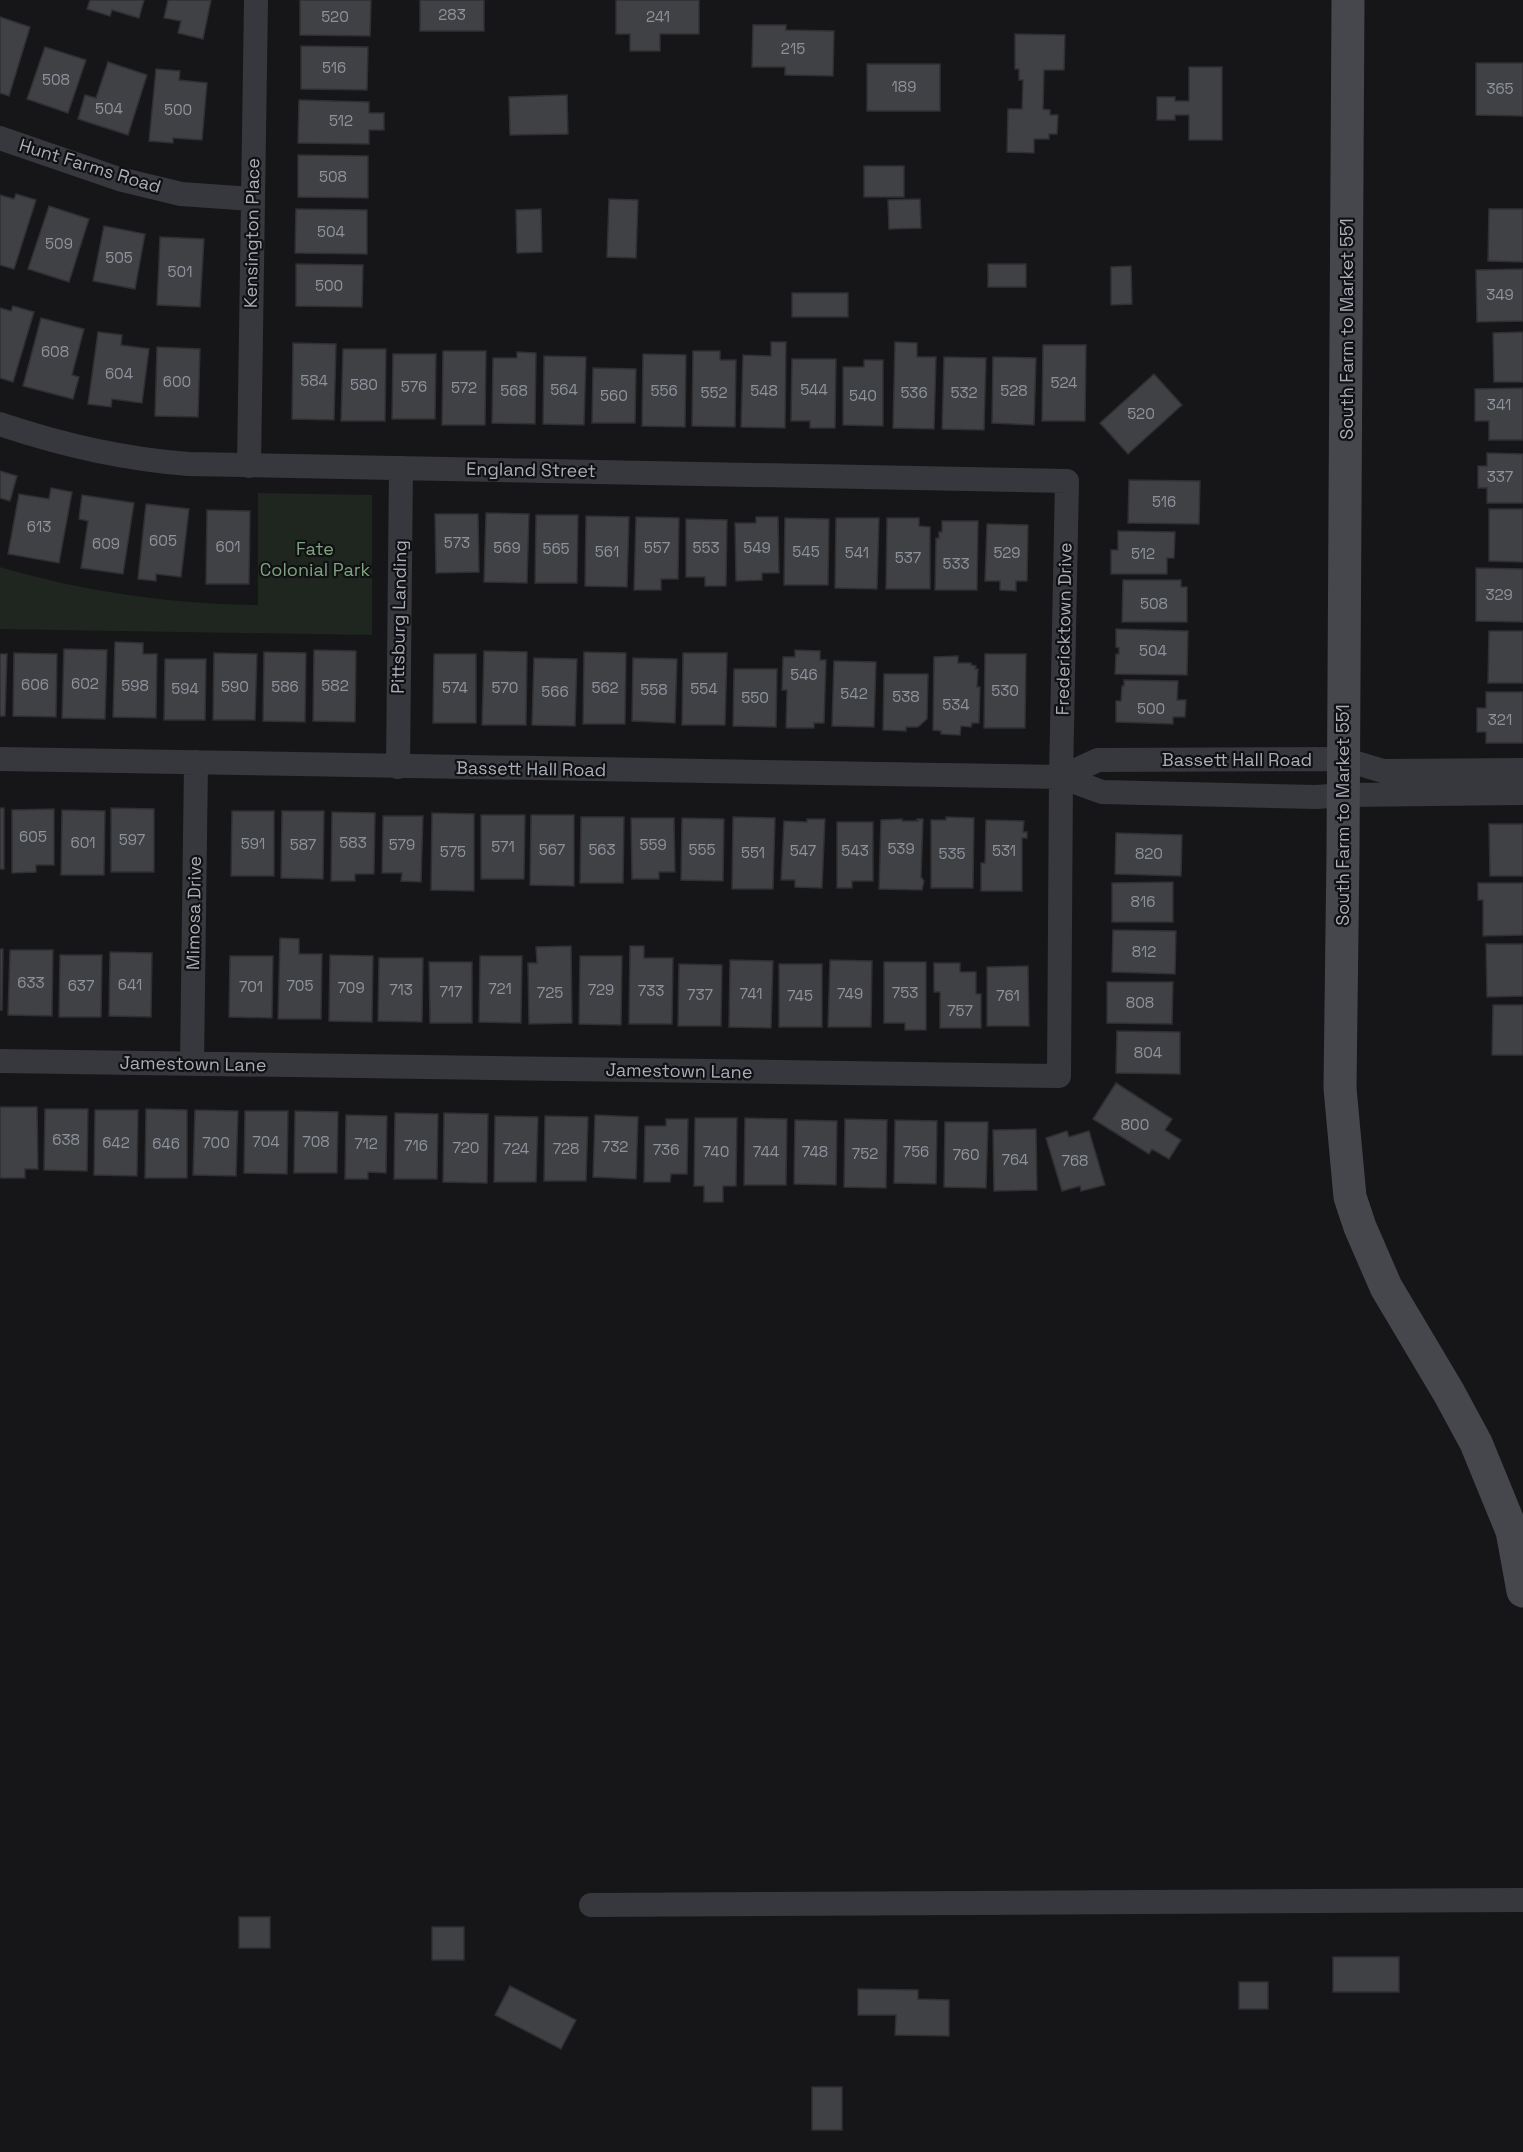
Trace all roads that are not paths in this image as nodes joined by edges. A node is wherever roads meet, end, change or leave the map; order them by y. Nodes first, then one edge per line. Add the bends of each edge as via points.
1 (256, 0) edge
2 (1348, 0) edge
3 (0, 138) edge
4 (252, 199) junction
5 (0, 424) edge
6 (249, 466) junction
7 (401, 468) junction
8 (1067, 481) joint
9 (0, 759) edge
10 (1343, 759) junction
11 (196, 762) junction
12 (398, 766) junction
13 (1523, 770) edge
14 (1061, 777) junction
15 (1523, 793) edge
16 (1344, 795) junction
17 (0, 1061) edge
18 (192, 1064) junction
19 (1523, 1591) edge
20 (1523, 1900) edge
21 (591, 1905) dead end

1 - 4 street, Kensington Place
2 - 10 main road, South Farm to Market 551
3 - 4 street, Hunt Farms Road via 120,179 170,191
4 - 6 street, Kensington Place
5 - 6 street, England Street via 109,454
6 - 7 street, England Street
7 - 8 street, England Street
7 - 12 street, Pittsburg Landing
8 - 14 street, Fredericktown Drive
9 - 11 street, Bassett Hall Road
10 - 13 street, Bassett Hall Road via 1383,771
10 - 14 street, Bassett Hall Road via 1098,760
10 - 16 main road, South Farm to Market 551
11 - 12 street, Bassett Hall Road
11 - 18 street, Mimosa Drive
12 - 14 street, Bassett Hall Road
14 - 16 street, Bassett Hall Road via 1102,792
14 - 18 street, Jamestown Lane via 1059,1077
15 - 16 street, Bassett Hall Road
16 - 19 main road, South Farm to Market 551 via 1340,1088 1350,1197 1386,1287 1476,1443 1512,1531
17 - 18 street, Jamestown Lane
20 - 21 street

